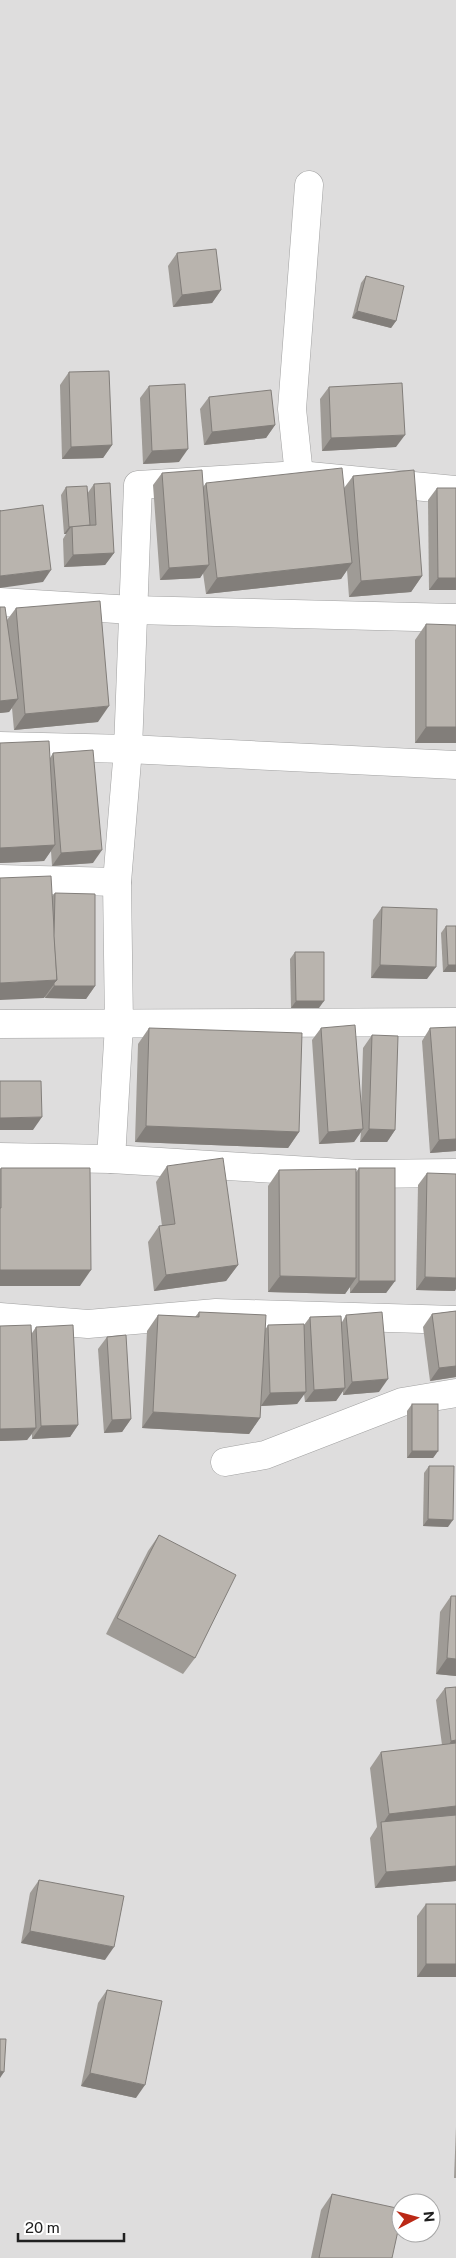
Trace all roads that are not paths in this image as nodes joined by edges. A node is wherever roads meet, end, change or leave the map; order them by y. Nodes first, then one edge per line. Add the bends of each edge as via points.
1 (309, 184) dead end
2 (299, 475) junction
3 (456, 490) edge
4 (0, 602) edge
5 (133, 610) junction
6 (456, 618) edge
7 (0, 746) edge
8 (128, 750) junction
9 (456, 765) edge
10 (0, 879) edge
11 (117, 882) junction
12 (456, 1022) edge
13 (0, 1024) edge
14 (119, 1025) junction
15 (0, 1157) edge
16 (112, 1159) junction
17 (456, 1173) edge
18 (0, 1317) edge
19 (456, 1320) edge
20 (456, 1394) edge
21 (225, 1462) dead end

1 - 2 street via 292,409
2 - 3 street
2 - 5 street via 138,485
4 - 5 street
5 - 6 street
5 - 8 street
7 - 8 street
8 - 9 street
8 - 11 street
10 - 11 street
11 - 14 street
12 - 14 street
13 - 14 street
14 - 16 street
15 - 16 street
16 - 17 street via 359,1174
18 - 19 street via 88,1324 216,1313
20 - 21 street via 402,1402 265,1454

